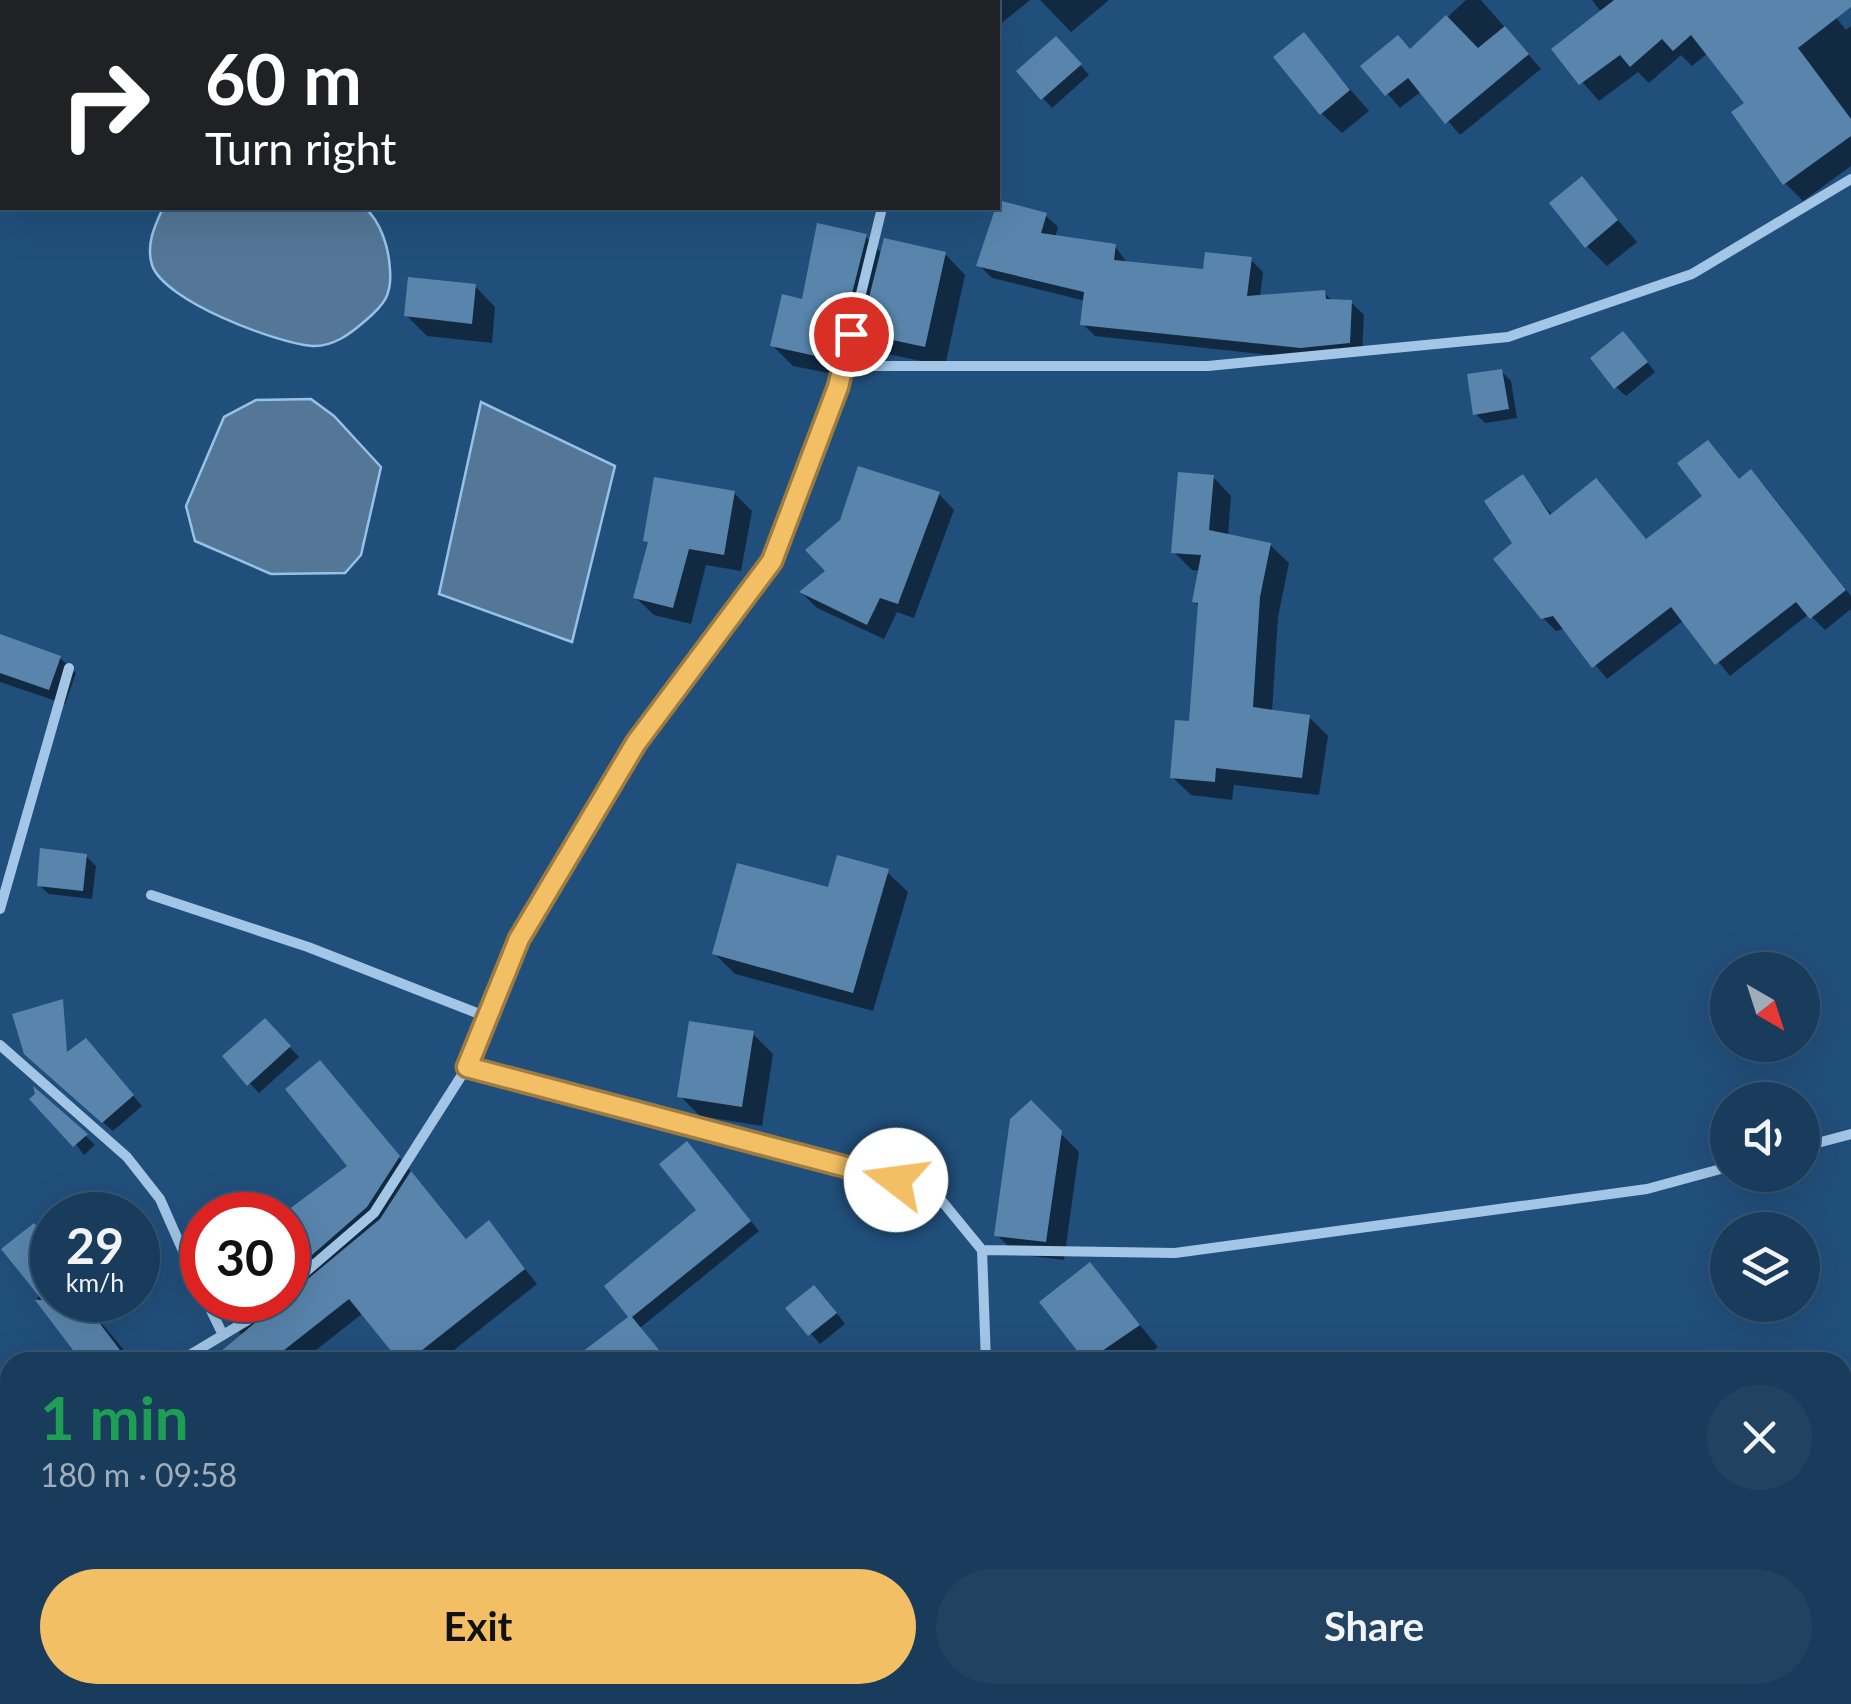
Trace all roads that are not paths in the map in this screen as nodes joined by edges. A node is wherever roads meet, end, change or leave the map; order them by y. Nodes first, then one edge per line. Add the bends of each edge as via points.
1 (1851, 179) edge
2 (882, 210) edge
3 (844, 366) junction
4 (69, 668) dead end
5 (151, 895) dead end
6 (0, 909) edge
7 (487, 1017) junction
8 (0, 1045) edge
9 (467, 1067) junction
10 (1851, 1134) edge
11 (1820, 1142) edge
12 (1710, 1173) edge
13 (180, 1244) edge
14 (982, 1250) junction
15 (310, 1268) edge
16 (217, 1322) edge
17 (242, 1322) edge
18 (224, 1335) junction
19 (195, 1352) edge
20 (986, 1352) edge

1 - 3 street via 1692,274 1508,337 1208,366
2 - 3 street
3 - 7 street via 772,561 636,743 519,939
4 - 6 street
5 - 7 street
7 - 9 street
8 - 13 street via 127,1156 160,1199
9 - 14 street via 932,1189
9 - 15 street via 374,1213
10 - 11 street
12 - 14 street via 1647,1189 1175,1252
14 - 20 street
16 - 18 street
17 - 18 street
18 - 19 street

